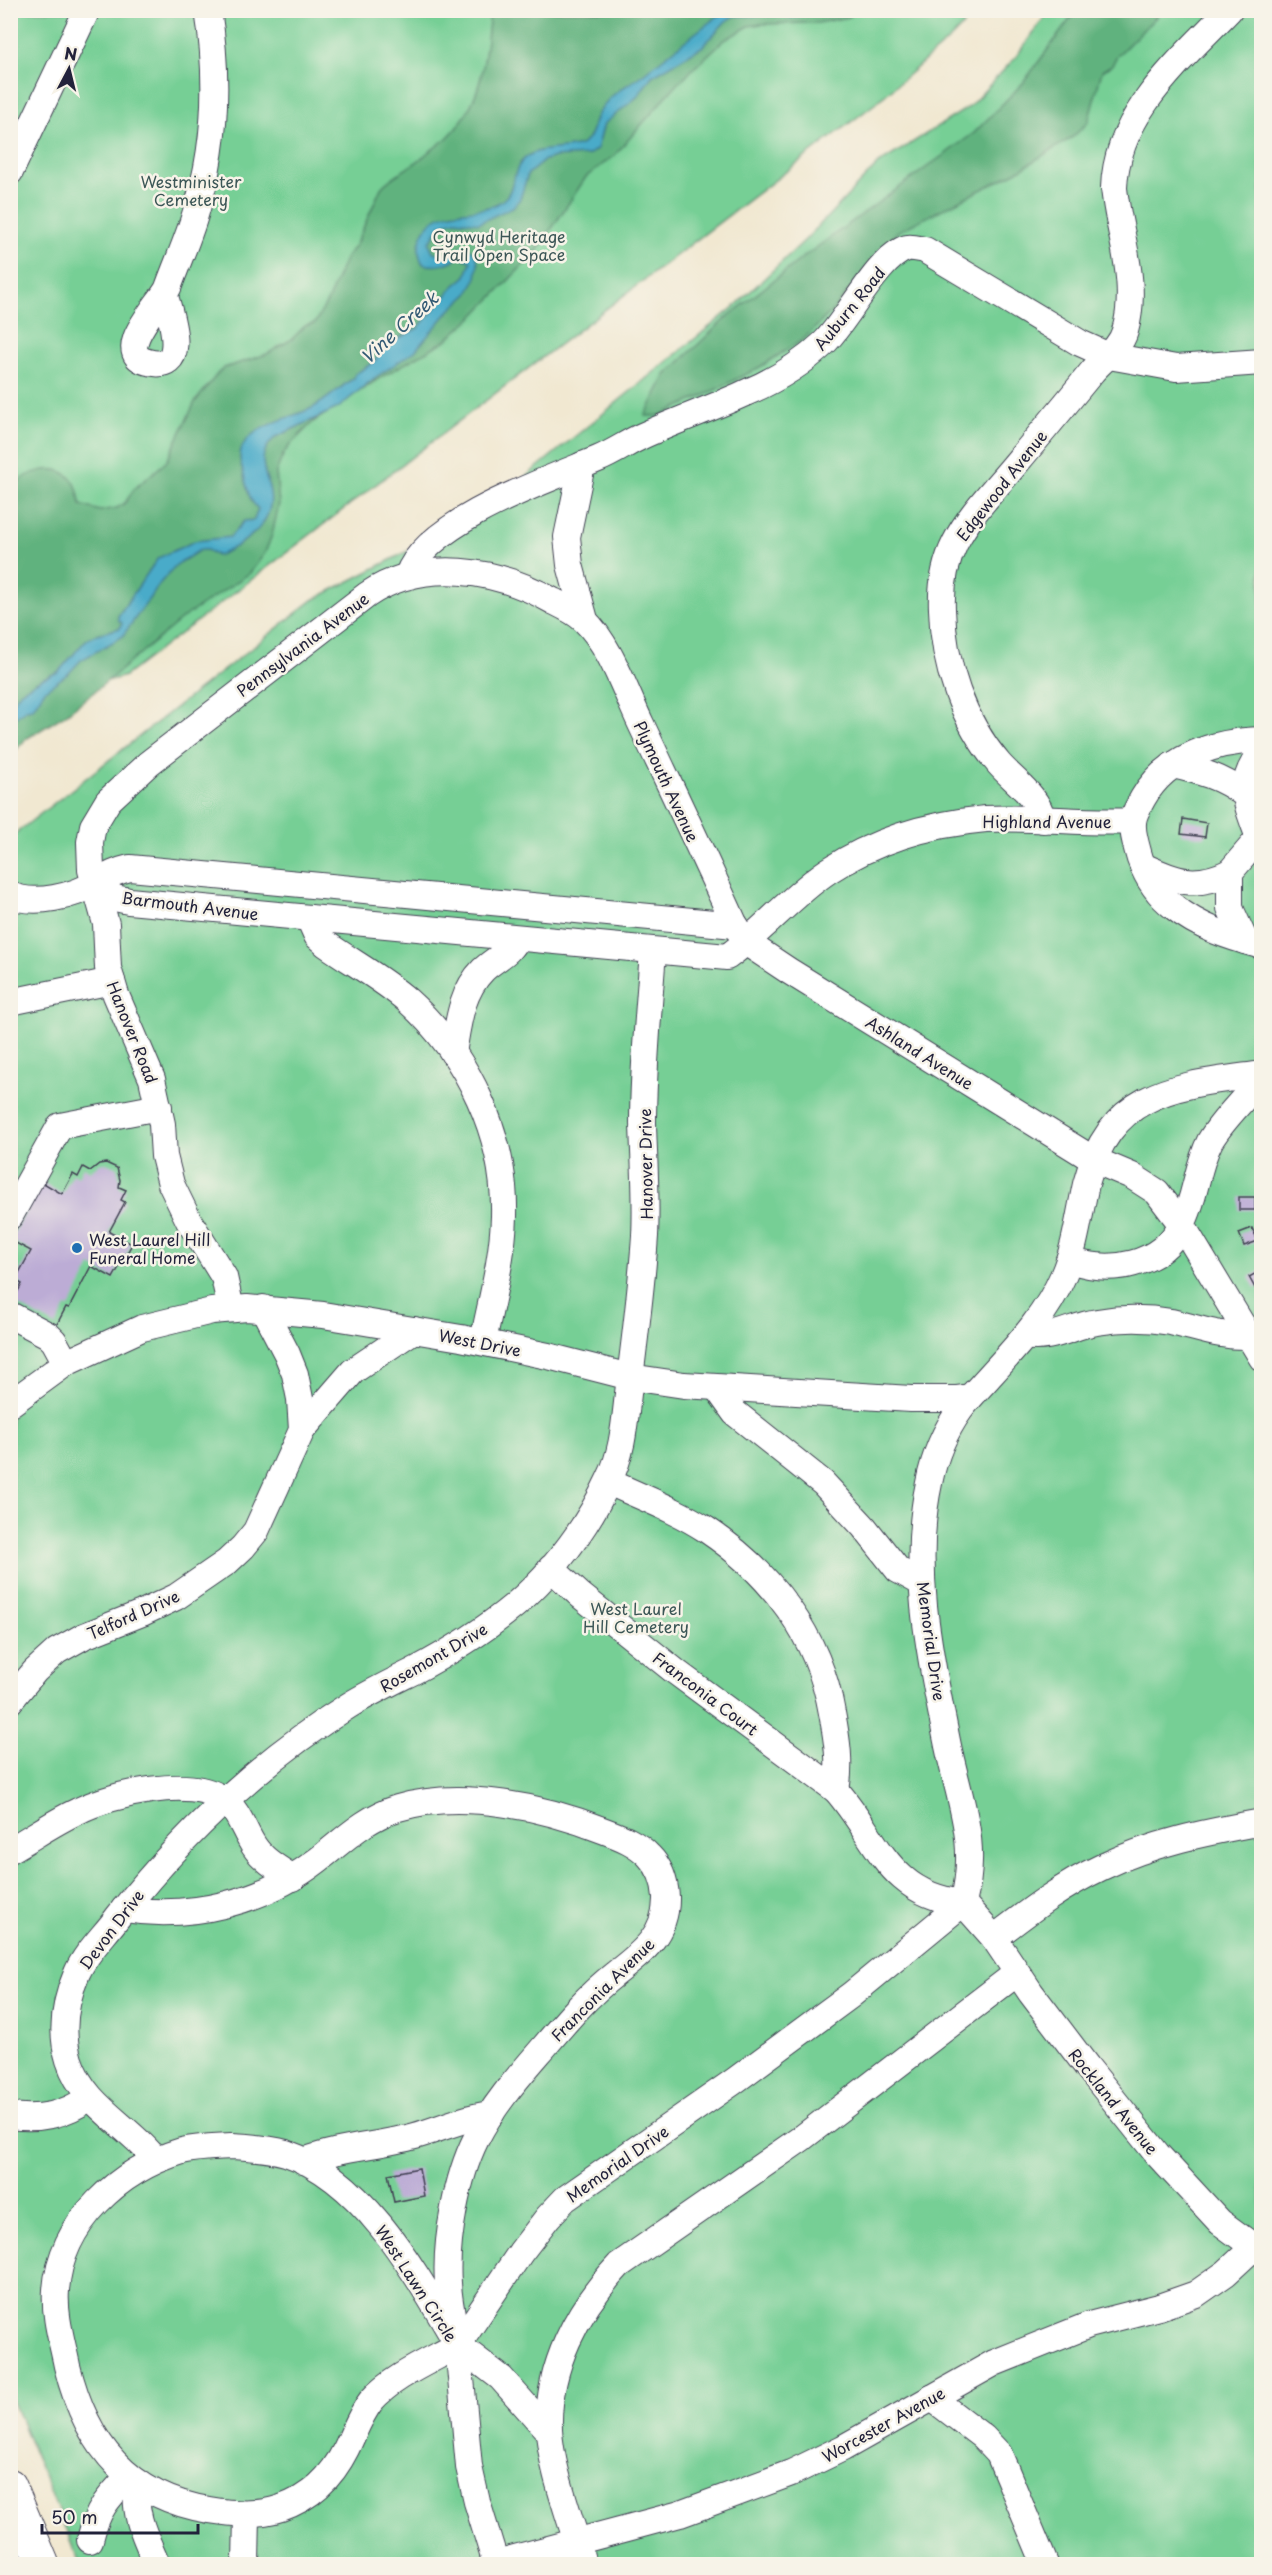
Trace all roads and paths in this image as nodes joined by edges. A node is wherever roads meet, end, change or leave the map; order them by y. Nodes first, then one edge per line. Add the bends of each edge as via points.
1 (87, 10) edge
2 (208, 10) edge
3 (1229, 10) edge
4 (10, 172) edge
5 (165, 296) dead end
6 (1108, 356) junction
7 (1262, 362) edge
8 (582, 465) junction
9 (408, 575) junction
10 (585, 620) junction
11 (1262, 740) edge
12 (1262, 752) edge
13 (1173, 765) junction
14 (1244, 794) junction
15 (1043, 820) junction
16 (1132, 821) junction
17 (1260, 838) edge
18 (1143, 866) junction
19 (1230, 872) junction
20 (96, 884) junction
21 (10, 895) edge
22 (309, 918) junction
23 (741, 934) junction
24 (516, 938) junction
25 (1253, 943) edge
26 (653, 951) junction
27 (112, 981) junction
28 (10, 1002) edge
29 (453, 1053) junction
30 (1262, 1075) edge
31 (159, 1107) junction
32 (1094, 1160) junction
33 (10, 1216) edge
34 (1182, 1225) junction
35 (1069, 1260) junction
36 (1056, 1291) junction
37 (263, 1308) junction
38 (231, 1310) junction
39 (10, 1315) edge
40 (1081, 1326) junction
41 (414, 1330) junction
42 (1025, 1336) junction
43 (1248, 1336) junction
44 (483, 1342) junction
45 (1262, 1358) edge
46 (66, 1363) junction
47 (630, 1377) junction
48 (717, 1388) junction
49 (970, 1397) junction
50 (10, 1404) edge
51 (302, 1430) junction
52 (609, 1482) junction
53 (551, 1569) junction
54 (922, 1583) junction
55 (10, 1701) edge
56 (836, 1790) junction
57 (225, 1800) junction
58 (1262, 1822) edge
59 (10, 1850) edge
60 (293, 1878) junction
61 (963, 1903) junction
62 (124, 1910) junction
63 (994, 1938) junction
64 (1017, 1973) junction
65 (89, 2098) junction
66 (491, 2114) junction
67 (10, 2116) edge
68 (156, 2160) junction
69 (304, 2161) junction
70 (1257, 2250) edge
71 (458, 2345) junction
72 (932, 2398) junction
73 (549, 2432) junction
74 (133, 2480) junction
75 (10, 2485) edge
76 (247, 2514) junction
77 (90, 2540) dead end
78 (580, 2553) edge
79 (496, 2564) edge
80 (43, 2565) edge
81 (158, 2565) edge
82 (246, 2565) edge
83 (1045, 2565) edge

1 - 4 lane
2 - 5 lane via 214,74 213,131 196,214
3 - 6 lane, Edgewood Avenue via 1152,93 1122,141 1114,188 1128,264 1130,303 1124,335
6 - 7 lane, Auburn Road via 1176,368
6 - 8 lane, Auburn Road via 925,250 906,249 884,264 825,342 790,369
6 - 15 lane, Edgewood Avenue via 972,517 954,544 945,572 943,628 962,703 988,750 1037,803
8 - 9 lane via 525,488 454,527 419,554
8 - 10 lane, Plymouth Avenue via 567,537 570,565
9 - 10 lane, Plymouth Avenue via 455,571 503,579 548,598
9 - 20 lane, Pennsylvania Avenue via 367,595 127,782 108,801 93,826 89,855
10 - 23 lane, Plymouth Avenue via 618,674
11 - 13 lane via 1211,746
12 - 14 lane via 1252,764
13 - 14 lane via 1213,775
13 - 16 lane via 1146,794
14 - 17 lane
15 - 16 lane, Highland Avenue
15 - 23 lane, Highland Avenue via 959,823 920,830 875,845 810,884
16 - 18 lane
17 - 19 lane
18 - 19 lane via 1185,882 1215,879
18 - 25 lane via 1158,893 1173,907 1218,933
19 - 25 lane via 1230,908
20 - 21 lane via 54,899 36,901
20 - 22 lane, Barmouth Avenue via 116,898 129,901
20 - 23 lane, Barmouth Avenue via 130,868
20 - 27 lane, Hanover Road via 106,924 106,957
22 - 24 lane, Barmouth Avenue
22 - 29 lane via 317,936 407,1000
23 - 26 lane, Barmouth Avenue via 727,957
23 - 32 lane, Ashland Avenue via 789,971
24 - 26 lane, Barmouth Avenue
24 - 29 lane via 473,983 462,1009
26 - 47 lane, Hanover Drive via 643,1121 645,1238
27 - 28 lane
27 - 31 lane, Hanover Road via 148,1068
29 - 44 lane via 477,1094 492,1132 504,1200 500,1258
30 - 32 lane, Memorial Drive via 1182,1086 1140,1103 1116,1121
30 - 34 lane via 1211,1140
31 - 33 lane via 60,1126
31 - 38 lane, Hanover Road via 171,1184 189,1221 225,1277
32 - 34 lane, Ashland Avenue via 1144,1182 1157,1192
32 - 35 lane, Memorial Drive
34 - 35 lane via 1158,1252 1143,1262 1094,1267
34 - 43 lane, Ashland Avenue
35 - 36 lane, Memorial Drive
36 - 40 lane
36 - 42 lane, Memorial Drive
37 - 38 lane, West Drive
37 - 41 lane, West Drive
37 - 51 lane, Telford Drive via 295,1374
38 - 46 lane, West Drive via 142,1329
39 - 46 lane via 48,1335
40 - 42 lane via 1047,1338
40 - 43 lane via 1108,1320 1150,1320 1224,1336
41 - 44 lane, West Drive
41 - 51 lane, Telford Drive via 353,1371
42 - 49 lane, Memorial Drive
43 - 45 lane, Ashland Avenue
44 - 47 lane, West Drive
46 - 50 lane, West Drive
47 - 48 lane, West Drive
47 - 52 lane, Rosemont Drive via 617,1464
48 - 49 lane, West Drive via 911,1399
48 - 54 lane via 735,1413 823,1483 898,1570
49 - 54 lane, Memorial Drive via 942,1443 929,1482 923,1525
51 - 55 lane, Telford Drive via 256,1531 227,1562 176,1597 57,1651
52 - 53 lane, Rosemont Drive
52 - 56 lane via 708,1531 754,1569 790,1610 815,1652 828,1690 838,1756
53 - 56 lane, Franconia Court via 676,1672
53 - 57 lane, Rosemont Drive via 471,1638 351,1704 267,1763
54 - 61 lane, Memorial Drive via 948,1747 970,1840 969,1877
56 - 61 lane, Franconia Court via 873,1844 914,1888 944,1901
57 - 59 lane via 189,1789 166,1789 105,1800 56,1822
57 - 60 lane via 255,1849
57 - 62 lane, Devon Drive
58 - 63 lane via 1187,1837 1126,1857 1073,1882
60 - 62 lane, Franconia Avenue via 269,1891 216,1906 161,1913
60 - 66 lane, Franconia Avenue via 359,1826 382,1814 426,1802 525,1807 573,1819 638,1846 656,1863 664,1880 666,1908 652,1942 575,2011
61 - 63 lane
61 - 71 lane, Memorial Drive via 851,1995 565,2199 521,2252
62 - 65 lane, Devon Drive via 79,1969 66,2009 65,2044 79,2084
63 - 64 lane, Rockland Avenue
64 - 70 lane, Rockland Avenue via 1163,2162 1220,2222
64 - 73 lane via 811,2131 618,2265 583,2308 569,2334 553,2388
65 - 67 lane via 51,2116
65 - 68 lane, Devon Drive via 141,2141
66 - 69 lane
66 - 71 lane, Franconia Avenue via 466,2164 451,2232 447,2282
68 - 69 lane, West Lawn Circle via 184,2151 231,2146 284,2153
68 - 74 lane, West Lawn Circle via 109,2191 80,2222 64,2252 56,2290 59,2331 79,2406 99,2444
69 - 71 lane, West Lawn Circle via 354,2196 375,2219
70 - 72 lane, Worcester Avenue via 1196,2294 1058,2337 975,2372
71 - 73 lane via 501,2378
71 - 76 lane, West Lawn Circle via 394,2382 372,2400 338,2465 310,2493 280,2508
71 - 79 lane via 469,2467
72 - 78 lane, Worcester Avenue via 835,2452 758,2486
72 - 83 lane via 999,2454
73 - 78 lane
74 - 76 lane, West Lawn Circle via 166,2499 193,2508
74 - 77 lane via 103,2504
74 - 81 lane via 138,2516
75 - 80 main road
76 - 82 lane
78 - 79 lane, Worcester Avenue

